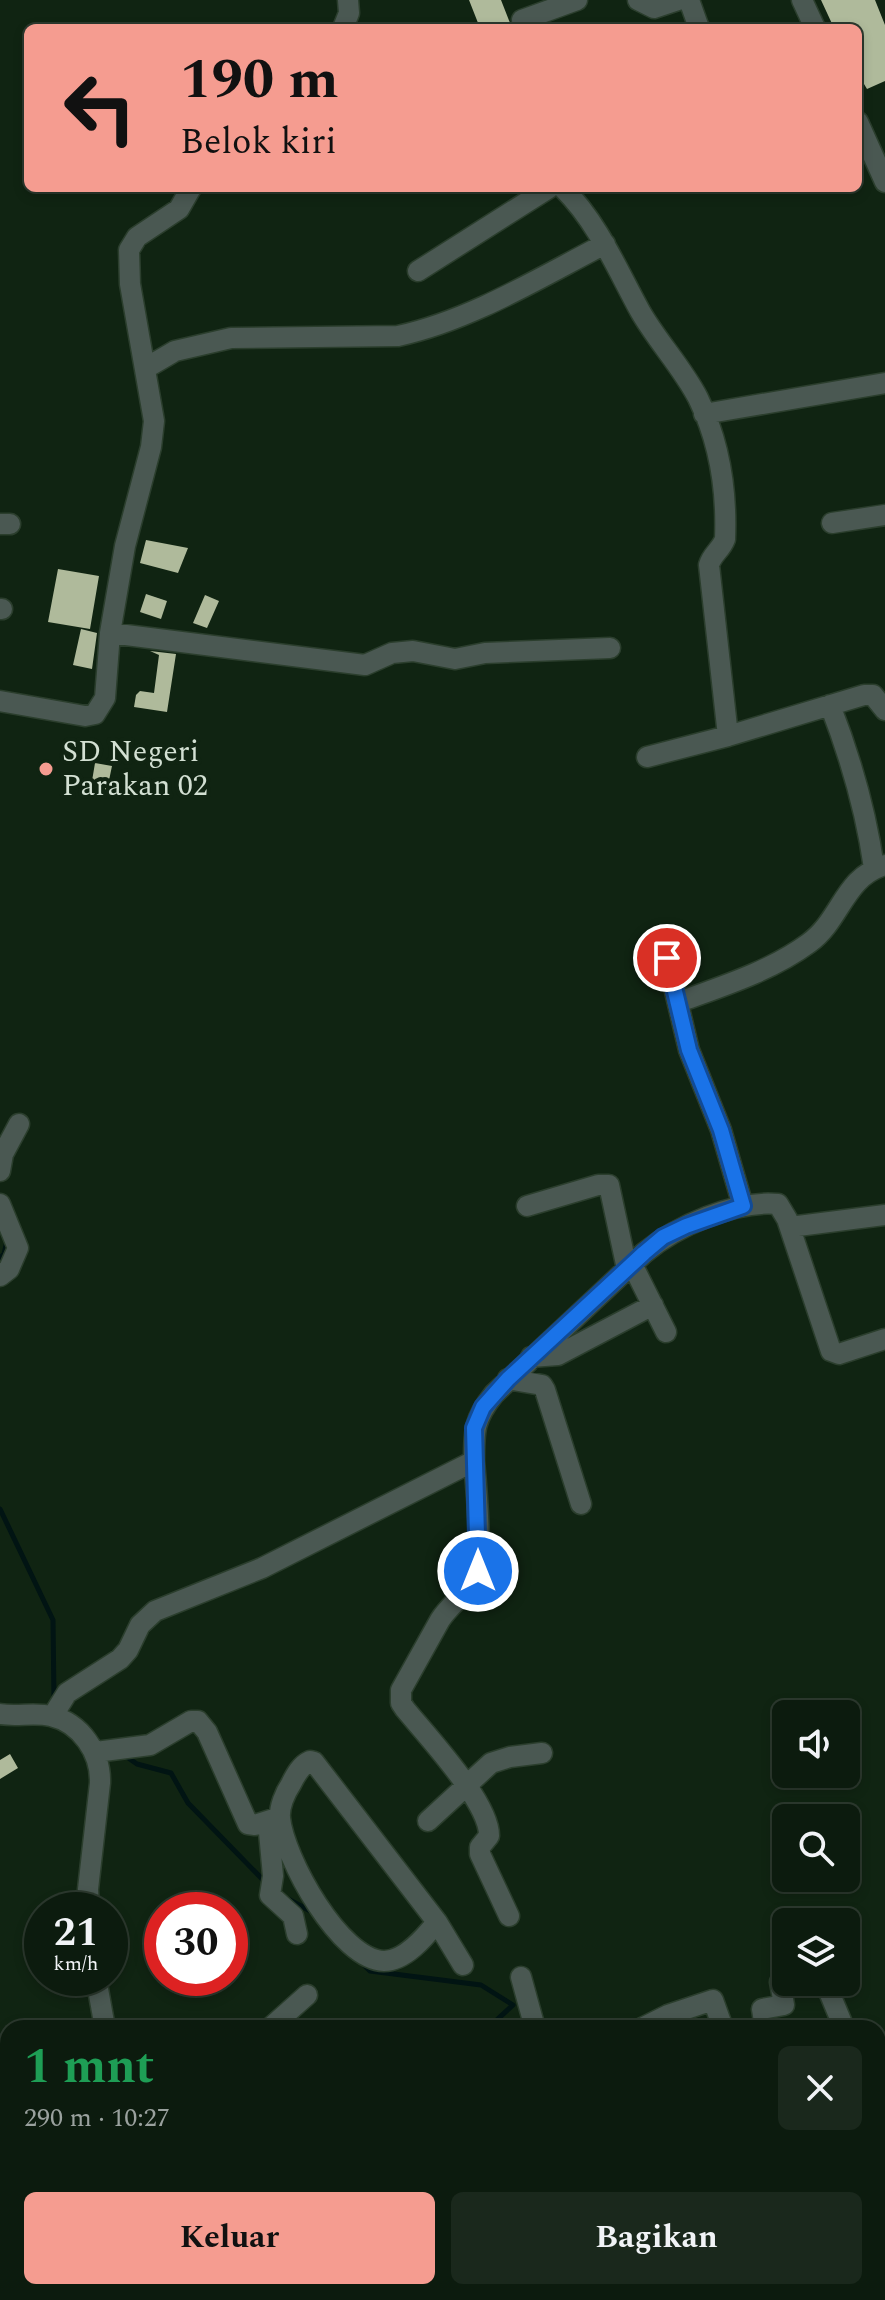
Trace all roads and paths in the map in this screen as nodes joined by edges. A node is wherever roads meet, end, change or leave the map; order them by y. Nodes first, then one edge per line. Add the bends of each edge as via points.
1 (348, 0) edge
2 (515, 0) edge
3 (577, 0) edge
4 (638, 0) edge
5 (678, 0) edge
6 (689, 0) edge
7 (802, 0) edge
8 (658, 7) junction
9 (345, 24) edge
10 (523, 24) edge
11 (664, 24) edge
12 (698, 24) edge
13 (813, 24) edge
14 (862, 131) edge
15 (885, 182) edge
16 (189, 192) edge
17 (543, 192) edge
18 (566, 192) edge
19 (605, 244) junction
20 (418, 271) dead end
21 (146, 368) junction
22 (885, 383) edge
23 (704, 414) junction
24 (885, 515) edge
25 (832, 523) dead end
26 (110, 633) junction
27 (610, 648) dead end
28 (0, 701) edge
29 (830, 705) junction
30 (885, 710) edge
31 (728, 736) junction
32 (647, 757) dead end
33 (880, 866) edge
34 (667, 958) dead end
35 (679, 1002) junction
36 (19, 1124) dead end
37 (0, 1171) edge
38 (0, 1204) edge
39 (527, 1206) dead end
40 (743, 1206) junction
41 (885, 1215) edge
42 (790, 1227) junction
43 (629, 1267) junction
44 (0, 1276) edge
45 (653, 1305) junction
46 (666, 1332) dead end
47 (885, 1339) edge
48 (531, 1357) junction
49 (508, 1379) junction
50 (474, 1461) junction
51 (581, 1504) dead end
52 (60, 1706) junction
53 (0, 1714) edge
54 (100, 1751) junction
55 (542, 1753) dead end
56 (467, 1787) junction
57 (274, 1819) junction
58 (428, 1821) dead end
59 (88, 1892) edge
60 (509, 1916) dead end
61 (437, 1922) junction
62 (297, 1934) dead end
63 (463, 1965) dead end
64 (521, 1977) dead end
65 (307, 1995) dead end
66 (99, 1996) edge
67 (782, 1996) edge
68 (831, 1996) edge
69 (104, 2020) edge
70 (279, 2020) edge
71 (533, 2020) edge
72 (658, 2020) edge
73 (720, 2020) edge
74 (764, 2020) edge
75 (841, 2020) edge

1 - 9 street
2 - 10 street
3 - 10 street
4 - 8 street
5 - 8 street
6 - 12 street
7 - 13 street
8 - 11 street
14 - 15 street
16 - 21 street via 179,209 137,237 129,250
17 - 20 street
18 - 19 street
19 - 21 street via 502,297 416,332 231,338 175,351
19 - 23 street
21 - 26 street via 154,421 151,447 125,546
22 - 23 street
23 - 31 street via 727,498 725,539 709,565
24 - 25 street
26 - 27 street via 365,665 413,651 455,659
26 - 28 street via 105,698 95,714
29 - 30 street via 873,695
29 - 31 street
29 - 33 street
31 - 32 street
33 - 35 street via 853,884 824,931 808,943 761,969
34 - 35 street
35 - 40 street via 689,1050 718,1121
36 - 37 street
38 - 44 street via 18,1248
39 - 43 street via 609,1185
40 - 42 street via 778,1204
40 - 43 street via 663,1237
41 - 42 street
42 - 47 street via 831,1351 839,1354
43 - 45 street
43 - 48 street
45 - 46 street
45 - 48 street via 558,1355
48 - 49 street
49 - 50 street via 478,1417
49 - 51 street via 545,1390
50 - 52 street via 262,1568 155,1611 120,1659
50 - 56 street via 478,1571 447,1608 401,1690 405,1709
52 - 53 street
52 - 54 street via 71,1726
54 - 57 street via 150,1745 198,1721 245,1821 251,1825
54 - 59 street
55 - 56 street via 491,1763
56 - 58 street
56 - 60 street via 489,1828 480,1854
57 - 61 street via 304,1887 361,1953 381,1961 397,1958
57 - 61 street via 303,1765 314,1762
57 - 62 street via 272,1886 293,1916
61 - 63 street
64 - 71 street
65 - 70 street
66 - 69 street
67 - 74 street via 784,2005 762,2009
68 - 75 street
72 - 73 street via 713,2000

